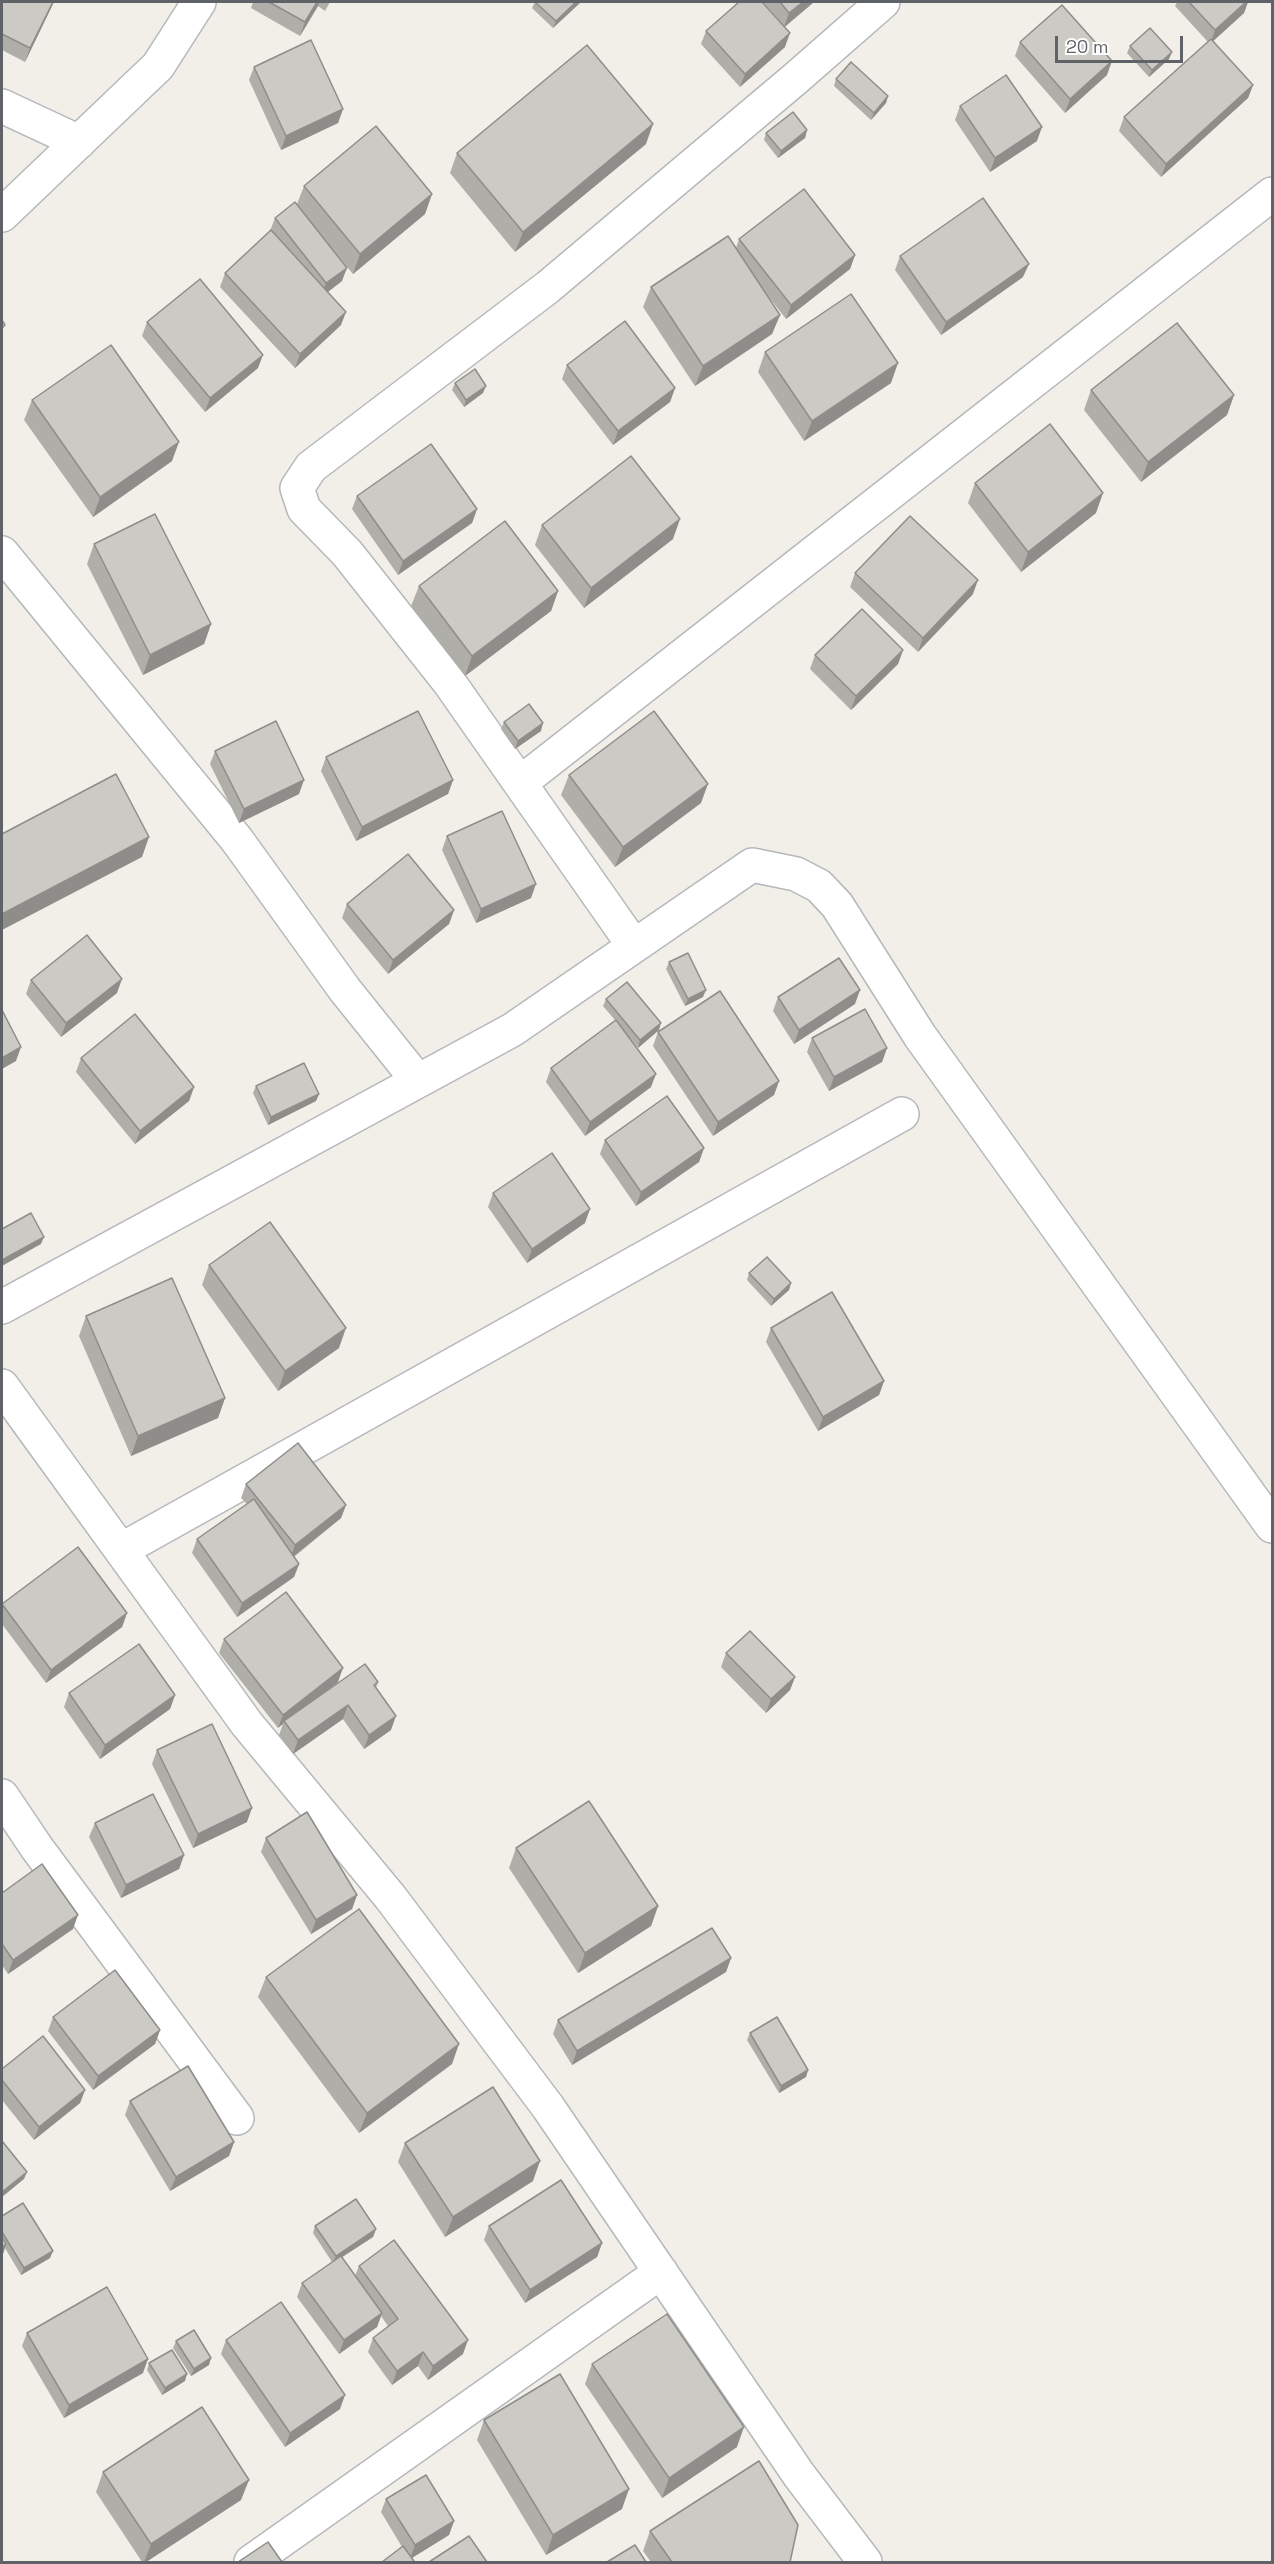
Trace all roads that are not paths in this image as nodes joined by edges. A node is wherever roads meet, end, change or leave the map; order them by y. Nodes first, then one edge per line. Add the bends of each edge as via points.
1 (199, 2) edge
2 (883, 2) edge
3 (2, 106) edge
4 (79, 142) junction
5 (1272, 194) edge
6 (2, 215) edge
7 (2, 553) edge
8 (520, 783) junction
9 (634, 946) junction
10 (418, 1081) junction
11 (902, 1114) dead end
12 (2, 1307) edge
13 (2, 1386) edge
14 (1272, 1526) edge
15 (121, 1550) junction
16 (2, 1796) edge
17 (237, 2118) dead end
18 (661, 2272) junction
19 (251, 2562) edge
20 (865, 2562) edge

1 - 4 street via 158,66
2 - 8 street via 548,287 311,467 297,488 304,509 347,553 449,682
3 - 4 street
4 - 6 street
5 - 8 street
7 - 10 street via 237,840 345,990
8 - 9 street
9 - 10 street via 512,1030
9 - 14 street via 752,866 796,874 819,885 837,905 920,1036
10 - 12 street
11 - 15 street
13 - 15 street
15 - 18 street via 247,1724 391,1898 534,2088
16 - 17 street
18 - 19 street
18 - 20 street via 799,2475

